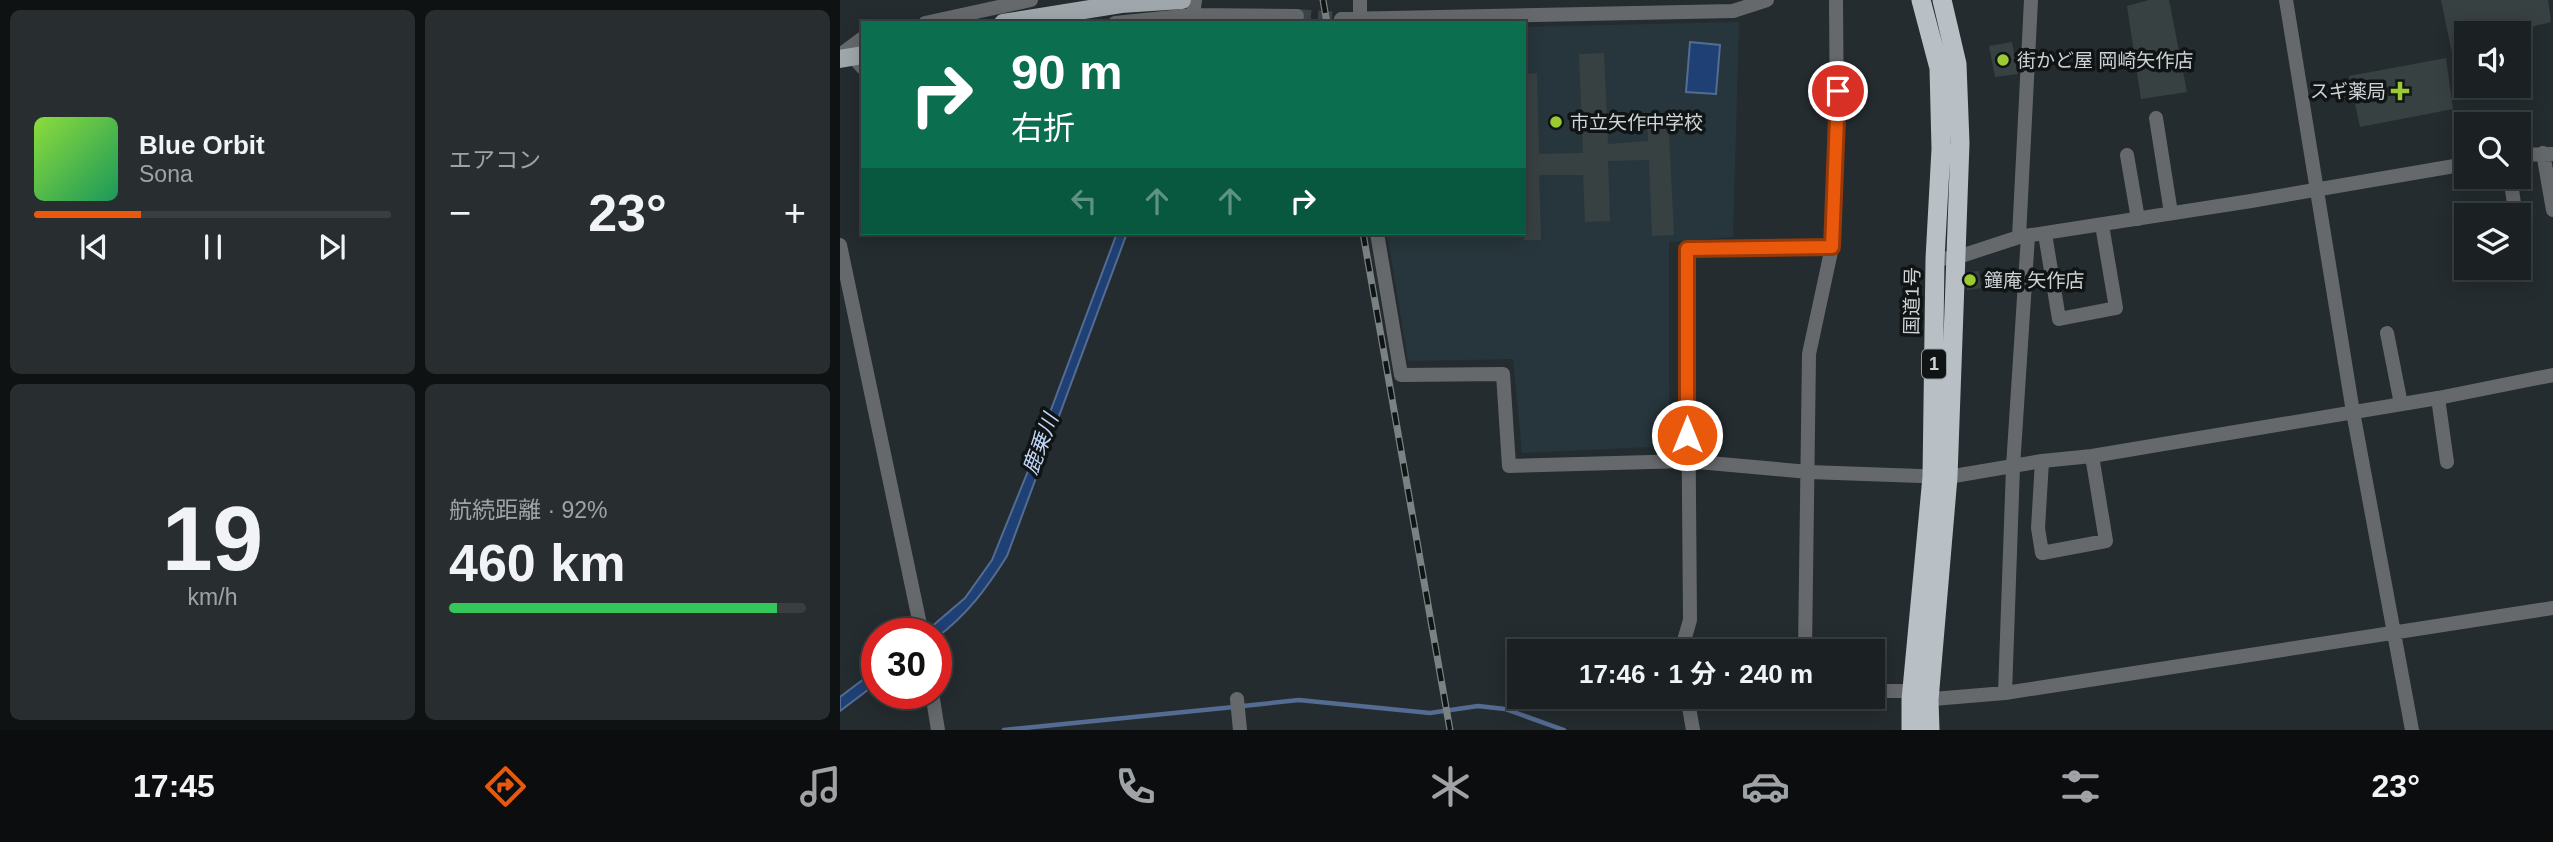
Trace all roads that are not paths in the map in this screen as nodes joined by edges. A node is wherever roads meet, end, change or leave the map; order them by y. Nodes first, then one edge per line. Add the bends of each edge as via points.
1 (1031, 0) edge
2 (1182, 0) edge
3 (1360, 0) edge
4 (1767, 0) edge
5 (1836, 0) edge
6 (1921, 0) edge
7 (1942, 0) edge
8 (2031, 0) edge
9 (2286, 0) edge
10 (1194, 7) edge
11 (1297, 16) dead end
12 (1360, 19) junction
13 (934, 21) edge
14 (1015, 21) edge
15 (1125, 21) edge
16 (1342, 21) edge
17 (861, 42) edge
18 (852, 59) edge
19 (2156, 118) dead end
20 (2548, 154) edge
21 (2127, 155) dead end
22 (2454, 166) edge
23 (2316, 188) junction
24 (2553, 210) edge
25 (2171, 213) junction
26 (2138, 219) junction
27 (2102, 225) junction
28 (2045, 234) junction
29 (1377, 235) edge
30 (2024, 236) junction
31 (840, 245) edge
32 (1832, 247) junction
33 (1945, 259) junction
34 (2387, 333) dead end
35 (2553, 374) edge
36 (2438, 398) junction
37 (2401, 404) junction
38 (2353, 412) junction
39 (2092, 456) junction
40 (1688, 461) junction
41 (2042, 461) junction
42 (2447, 462) dead end
43 (2013, 467) junction
44 (1810, 472) junction
45 (1940, 477) junction
46 (2553, 608) edge
47 (919, 618) edge
48 (2395, 632) junction
49 (1684, 639) edge
50 (1805, 639) edge
51 (1885, 693) edge
52 (2005, 693) junction
53 (1917, 697) junction
54 (1237, 699) dead end
55 (935, 709) edge
56 (1689, 709) edge
57 (938, 730) edge
58 (1240, 730) edge
59 (1693, 730) edge
60 (1911, 730) edge
61 (1930, 730) edge
62 (2412, 730) edge

1 - 13 street
2 - 14 main road via 1121,4
3 - 12 street
4 - 12 street via 1733,11
5 - 32 street
6 - 33 highway, 国道1号 / 1 via 1939,68
7 - 33 highway, 国道1号 / 1 via 1956,64 1960,143
8 - 30 street
9 - 23 street
10 - 11 street via 1227,17
10 - 15 street
12 - 16 street
17 - 18 street
19 - 25 street
20 - 24 street
21 - 26 street
22 - 23 street
23 - 25 street
23 - 38 street
25 - 26 street
26 - 27 street
27 - 28 street
27 - 28 street via 2116,308 2059,319
28 - 30 street
29 - 40 street via 1401,375 1503,373 1509,466
30 - 33 street
30 - 43 street
31 - 47 street
32 - 40 street via 1687,249
32 - 44 street via 1809,354
33 - 45 highway, 国道1号 / 1
34 - 37 street
35 - 36 street
36 - 37 street
36 - 42 street
37 - 38 street
38 - 39 street
38 - 48 street
39 - 41 street
39 - 41 street via 2106,541 2042,552 2038,528
40 - 44 street
40 - 49 street via 1690,620
41 - 43 street
43 - 45 street
43 - 52 street
44 - 45 street
44 - 50 street
45 - 53 highway, 国道1号 / 1
46 - 48 street
48 - 52 street
48 - 62 street
51 - 53 street
52 - 53 street
53 - 60 highway, 国道1号 / 1
53 - 61 highway, 国道1号 / 1
54 - 58 street
55 - 57 street
56 - 59 street

